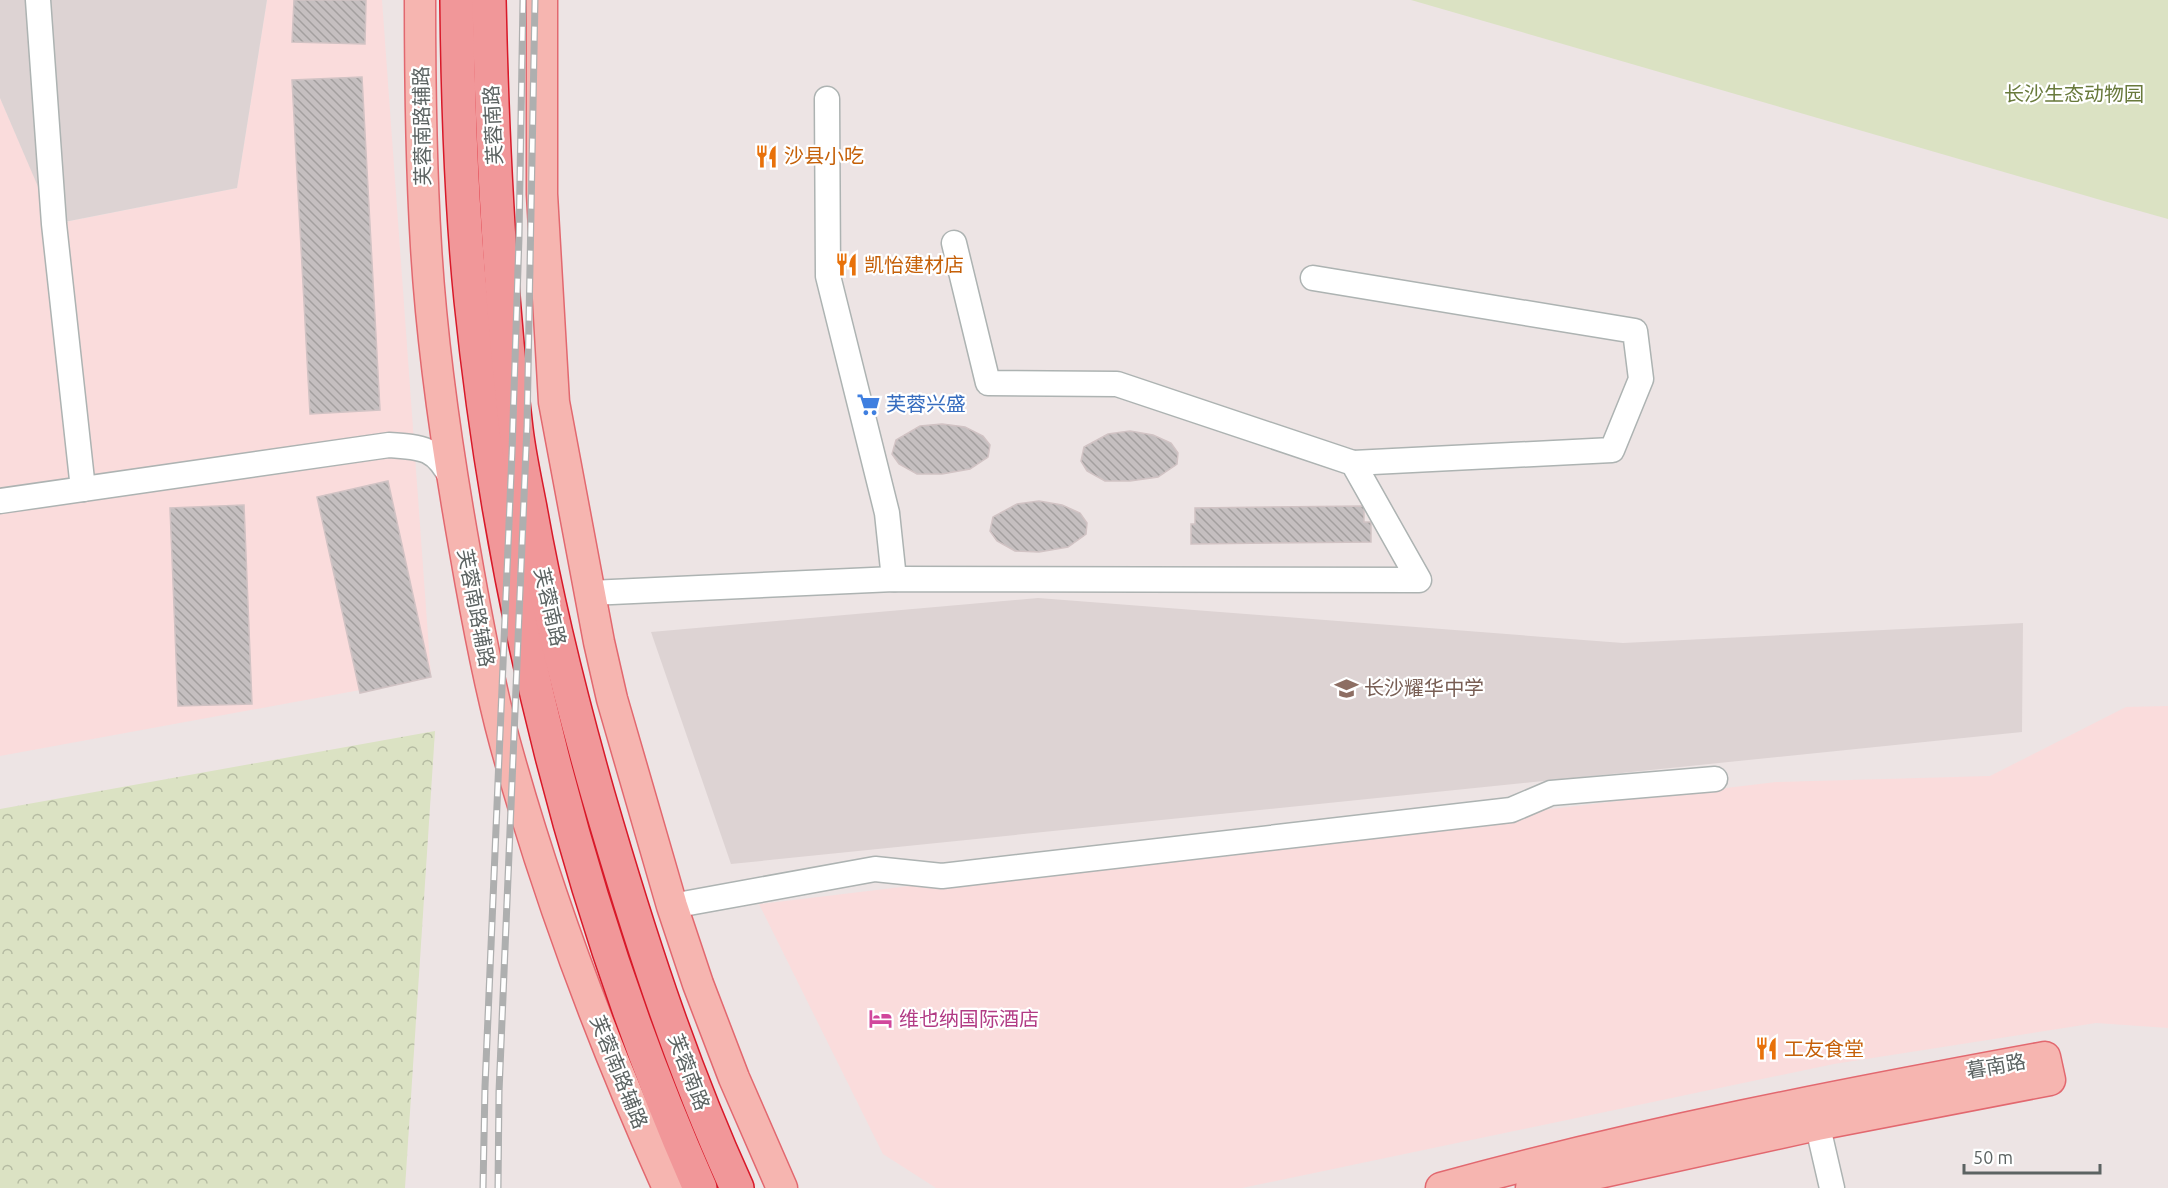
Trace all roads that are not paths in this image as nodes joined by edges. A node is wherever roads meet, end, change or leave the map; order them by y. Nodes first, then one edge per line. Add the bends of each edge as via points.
1 (39, 0) edge
2 (420, 0) edge
3 (457, 0) edge
4 (489, 0) edge
5 (503, 0) edge
6 (542, 0) edge
7 (827, 99) dead end
8 (500, 242) junction
9 (954, 243) dead end
10 (1313, 278) dead end
11 (1353, 463) junction
12 (453, 481) junction
13 (83, 489) junction
14 (0, 501) edge
15 (894, 579) junction
16 (590, 593) junction
17 (1715, 779) dead end
18 (672, 906) junction
19 (1815, 1113) junction
20 (668, 1188) edge
21 (700, 1188) edge
22 (737, 1188) edge
23 (782, 1188) edge
24 (1441, 1188) edge
25 (1531, 1188) edge
26 (1832, 1188) edge

1 - 13 street via 54,224
2 - 12 main road, 芙蓉南路辅路 via 426,249 438,380
3 - 21 highway, 芙蓉南路 via 471,297 500,519 531,667 593,900 641,1043
4 - 8 highway, 芙蓉南路
5 - 8 highway
6 - 16 main road via 542,194 551,362
7 - 15 street via 828,276 887,513
8 - 22 highway, 芙蓉南路 via 516,431 541,568 571,699 649,964
9 - 11 street via 988,383 1117,384
10 - 11 street via 1635,331 1641,378 1612,450
11 - 15 street via 1419,580
12 - 13 street via 439,458 430,452 389,445
12 - 20 main road, 芙蓉南路辅路 via 485,656 522,800 580,974
13 - 14 street
15 - 16 street
16 - 18 main road via 612,699
17 - 18 street via 1551,793 1511,810 942,876 875,869
18 - 23 main road via 734,1078
19 - 19 main road, 暮南路 via 2050,1080 2045,1057
19 - 24 main road, 暮南路 via 1617,1143
19 - 25 main road, 暮南路
19 - 26 street

